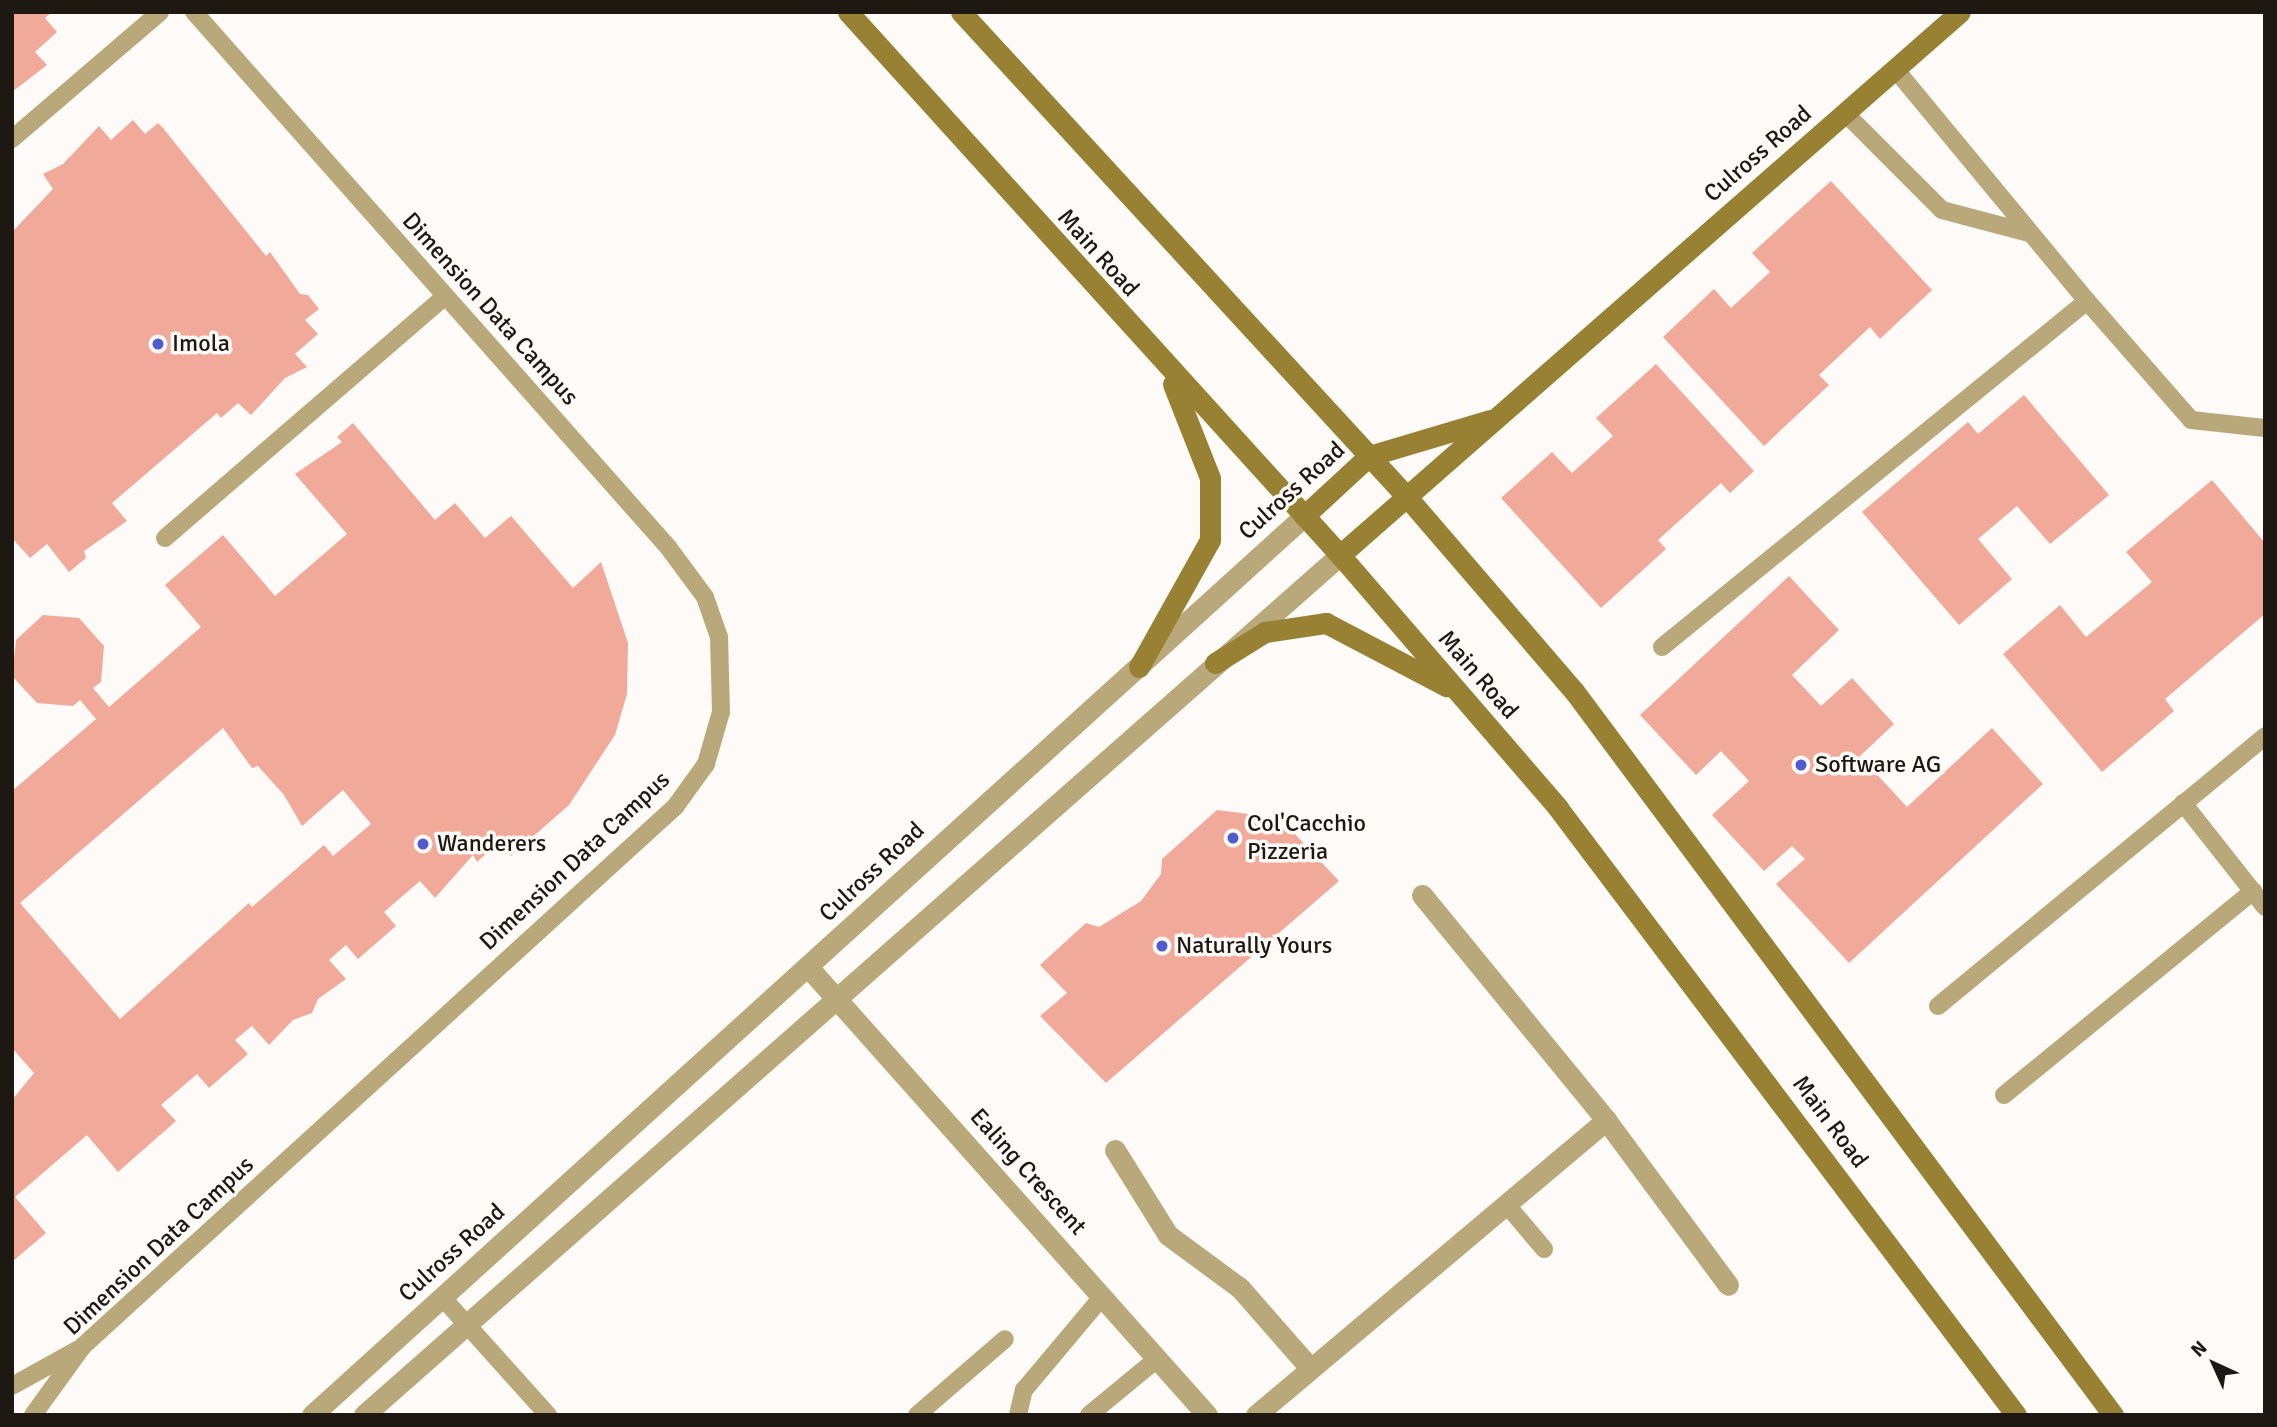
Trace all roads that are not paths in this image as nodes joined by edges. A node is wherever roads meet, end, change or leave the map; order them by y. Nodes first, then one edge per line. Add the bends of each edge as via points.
1 (160, 12) edge
2 (194, 12) edge
3 (848, 12) edge
4 (961, 12) edge
5 (1960, 12) edge
6 (1895, 69) junction
7 (1845, 113) junction
8 (12, 139) edge
9 (2029, 233) junction
10 (445, 296) junction
11 (2087, 301) junction
12 (1167, 369) junction
13 (1495, 418) junction
14 (2265, 428) edge
15 (1369, 456) junction
16 (1407, 497) junction
17 (1304, 516) junction
18 (165, 538) dead end
19 (1340, 555) junction
20 (1662, 647) dead end
21 (1215, 663) junction
22 (1139, 667) junction
23 (1462, 696) junction
24 (2265, 736) edge
25 (2183, 803) junction
26 (2253, 891) junction
27 (1422, 895) dead end
28 (2265, 907) edge
29 (808, 967) junction
30 (837, 997) junction
31 (1938, 1006) dead end
32 (2004, 1095) dead end
33 (1606, 1120) junction
34 (1115, 1150) dead end
35 (1506, 1204) junction
36 (1544, 1250) dead end
37 (1728, 1285) dead end
38 (1103, 1296) junction
39 (442, 1297) junction
40 (465, 1323) junction
41 (1005, 1339) dead end
42 (83, 1346) junction
43 (1157, 1359) junction
44 (1311, 1368) junction
45 (12, 1386) edge
46 (33, 1415) edge
47 (312, 1415) edge
48 (364, 1415) edge
49 (548, 1415) edge
50 (917, 1415) edge
51 (1018, 1415) edge
52 (1088, 1415) edge
53 (1207, 1415) edge
54 (1256, 1415) edge
55 (2016, 1415) edge
56 (2113, 1415) edge

1 - 8 lane
2 - 10 lane, Dimension Data Campus
3 - 12 main road, Main Road
4 - 15 main road
5 - 6 main road, Culross Road
6 - 7 main road, Culross Road
6 - 9 lane
7 - 9 lane via 1942,210
7 - 13 main road, Culross Road
9 - 11 lane
10 - 18 lane
10 - 42 lane, Dimension Data Campus via 668,547 705,597 719,637 721,712 706,764 675,807
11 - 14 lane via 2191,420
11 - 20 lane
12 - 17 main road, Main Road
12 - 22 main road via 1203,451 1212,526 1195,571 1156,628
13 - 15 main road, Culross Road
13 - 16 main road, Culross Road
15 - 16 main road
15 - 17 main road, Culross Road
16 - 19 main road, Culross Road
16 - 56 main road via 1670,811
17 - 19 main road, Main Road
17 - 22 street, Culross Road
19 - 21 street, Culross Road
19 - 23 main road, Main Road
21 - 23 main road via 1265,632 1326,623
21 - 30 street, Culross Road
22 - 29 street, Culross Road
23 - 55 main road, Main Road via 1634,904
24 - 25 lane
25 - 26 lane
25 - 31 lane
26 - 28 lane
26 - 32 lane
27 - 33 street
29 - 30 street, Ealing Crescent
29 - 39 street, Culross Road
30 - 38 street, Ealing Crescent
30 - 40 street, Culross Road
33 - 35 street
33 - 37 street
34 - 44 street via 1168,1235 1240,1288
35 - 36 lane
35 - 44 street
38 - 43 street, Ealing Crescent
38 - 51 lane via 1024,1390
39 - 40 lane
39 - 47 street, Culross Road
40 - 48 street, Culross Road
40 - 49 lane
41 - 50 lane
42 - 45 lane
42 - 46 lane, Dimension Data Campus
43 - 52 lane
43 - 53 street, Ealing Crescent
44 - 54 street

